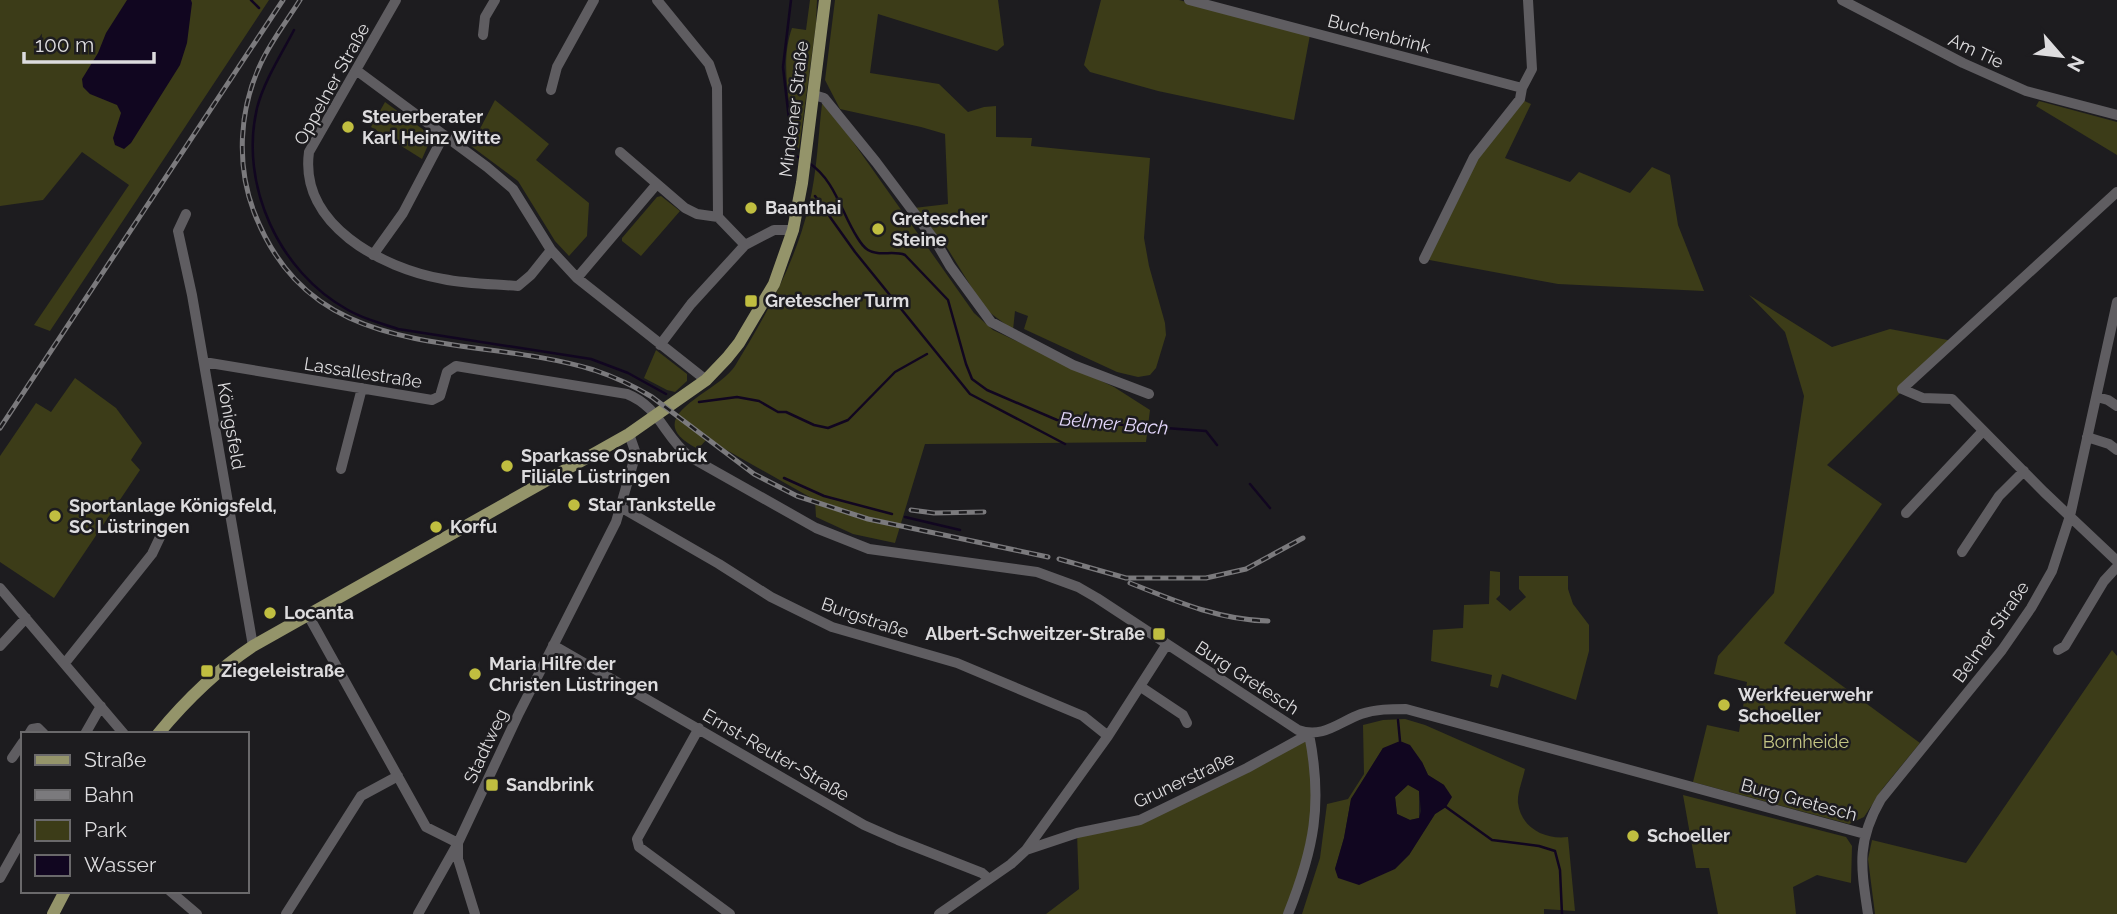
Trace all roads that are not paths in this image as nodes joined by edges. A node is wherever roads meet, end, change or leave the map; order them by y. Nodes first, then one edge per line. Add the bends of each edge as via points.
1 (396, 0) edge
2 (495, 0) edge
3 (594, 0) edge
4 (657, 0) edge
5 (825, 0) edge
6 (1188, 0) edge
7 (1528, 0) edge
8 (1842, 0) edge
9 (483, 35) dead end
10 (356, 70) junction
11 (1522, 88) junction
12 (551, 90) dead end
13 (814, 95) junction
14 (2117, 109) edge
15 (2104, 110) junction
16 (2117, 115) edge
17 (444, 135) junction
18 (620, 152) dead end
19 (656, 186) junction
20 (2117, 192) edge
21 (186, 214) dead end
22 (718, 217) junction
23 (793, 230) junction
24 (745, 244) junction
25 (551, 250) junction
26 (373, 255) junction
27 (1424, 259) dead end
28 (577, 278) junction
29 (2117, 302) edge
30 (660, 345) junction
31 (204, 362) junction
32 (706, 380) junction
33 (362, 388) junction
34 (1149, 394) dead end
35 (2097, 397) junction
36 (2117, 406) edge
37 (656, 416) junction
38 (1983, 431) junction
39 (629, 434) junction
40 (2087, 437) junction
41 (2117, 450) edge
42 (341, 469) dead end
43 (2024, 471) junction
44 (622, 508) junction
45 (1906, 513) dead end
46 (2070, 516) junction
47 (161, 535) dead end
48 (1962, 552) dead end
49 (2117, 564) edge
50 (0, 588) edge
51 (308, 615) junction
52 (26, 618) junction
53 (1167, 644) junction
54 (553, 645) junction
55 (0, 646) edge
56 (253, 646) junction
57 (2058, 650) dead end
58 (65, 663) junction
59 (1141, 687) junction
60 (101, 706) junction
61 (1186, 723) dead end
62 (699, 728) junction
63 (86, 732) edge
64 (122, 732) edge
65 (161, 732) edge
66 (1309, 734) junction
67 (1108, 736) junction
68 (21, 746) edge
69 (12, 758) dead end
70 (398, 776) junction
71 (1865, 834) junction
72 (21, 841) edge
73 (458, 843) junction
74 (1026, 850) junction
75 (0, 878) edge
76 (989, 879) junction
77 (64, 893) edge
78 (172, 893) edge
79 (53, 914) edge
80 (197, 914) edge
81 (286, 914) edge
82 (418, 914) edge
83 (475, 914) edge
84 (730, 914) edge
85 (939, 914) edge
86 (1288, 914) edge
87 (1868, 914) edge

1 - 10 street, Oppelner Straße
2 - 9 street via 485,18
3 - 12 street via 557,66
4 - 22 street via 709,64 717,87
5 - 13 main road, Mindener Straße
6 - 11 street, Buchenbrink
7 - 11 street via 1532,69
8 - 15 street, Am Tie via 2026,91
10 - 17 street
10 - 26 street, Oppelner Straße via 309,152 307,171 313,197 331,221
11 - 27 street via 1520,99 1474,157
13 - 23 main road, Mindener Straße
13 - 34 street via 824,98 876,162 991,322 1073,365
14 - 15 street, Am Tie
15 - 16 street, Am Tie
17 - 25 street via 513,189
17 - 26 street via 403,213
18 - 19 street
19 - 22 street via 697,214
19 - 28 street
20 - 38 street via 1902,389 1923,398 1952,398
21 - 31 street, Königsfeld via 178,231
22 - 24 street
23 - 24 street via 774,230
23 - 32 main road, Mindener Straße via 760,309 739,344
24 - 30 street
25 - 26 street, Oppelner Straße via 518,286 441,279
25 - 28 street
28 - 30 street
29 - 35 street, Belmer Straße
30 - 32 street
31 - 33 street, Lassallestraße
31 - 56 street, Königsfeld
32 - 37 main road, Mindener Straße
33 - 37 street, Lassallestraße via 432,400 440,396 447,372 456,366 627,394 648,405
33 - 42 street
35 - 36 street
35 - 40 street, Belmer Straße
37 - 39 main road, Mindener Straße
37 - 53 street, Burg Gretesch via 690,457 816,528 869,549 1048,575 1097,598
38 - 43 street
38 - 45 street
39 - 44 street, Stadtweg via 635,451
39 - 51 main road, Mindener Straße
40 - 41 street
40 - 46 street, Belmer Straße
43 - 46 street
43 - 48 street via 1999,496
44 - 54 street, Stadtweg
44 - 67 street, Burgstraße via 771,597 832,627 957,663 1083,716
46 - 49 street
46 - 71 street, Belmer Straße via 2052,571 2031,608 1881,799
47 - 58 street via 152,554
49 - 57 street via 2065,646
50 - 52 street
51 - 56 main road, Mindener Straße
51 - 70 street
52 - 55 street
52 - 58 street
53 - 59 street
53 - 66 street, Burg Gretesch
54 - 62 street, Ernst-Reuter-Straße
54 - 73 street, Stadtweg
56 - 65 main road, Mindener Straße via 204,684
58 - 60 street
59 - 61 street via 1182,715
59 - 67 street
60 - 63 street
60 - 64 street
62 - 76 street, Ernst-Reuter-Straße via 864,825
62 - 84 street via 637,839 639,847
66 - 71 street, Burg Gretesch via 1362,714 1406,709
66 - 74 street, Grunerstraße via 1140,820
66 - 86 street via 1316,808 1305,870
67 - 74 street
68 - 69 street
70 - 73 street via 426,827
70 - 81 street via 361,796
71 - 87 street, Belmer Straße via 1861,858
72 - 75 street
73 - 82 street, Stadtweg
73 - 83 street via 458,859
74 - 76 street
76 - 85 street
77 - 79 main road
78 - 80 street

